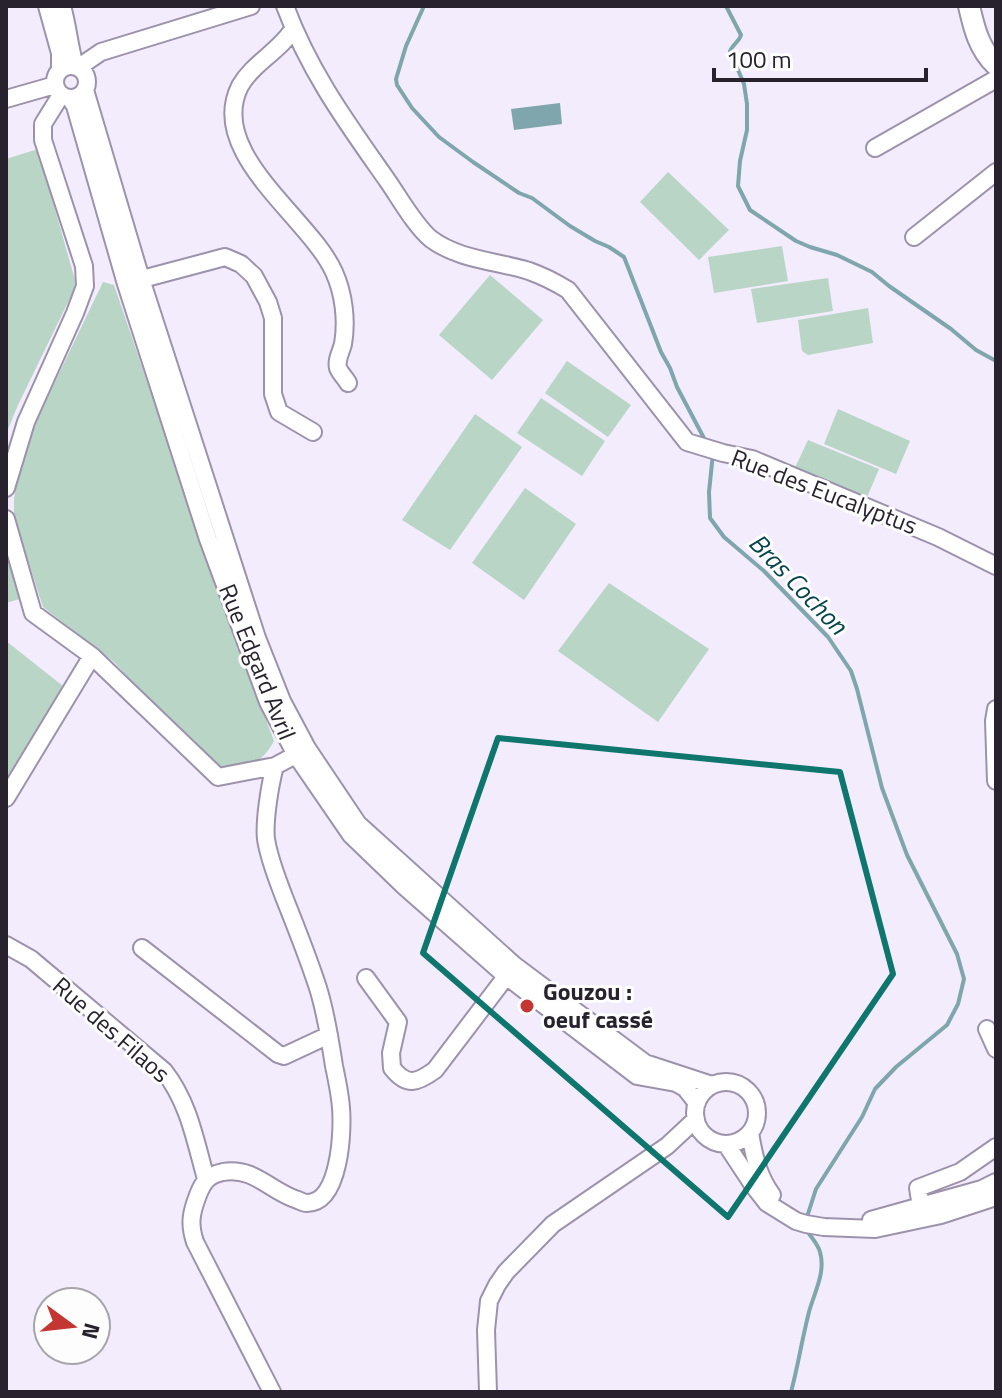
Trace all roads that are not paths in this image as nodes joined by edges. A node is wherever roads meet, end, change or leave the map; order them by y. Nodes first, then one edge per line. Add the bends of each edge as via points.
1 (47, 6) edge
2 (62, 6) edge
3 (251, 6) edge
4 (285, 6) edge
5 (969, 6) edge
6 (294, 28) junction
7 (996, 65) edge
8 (996, 79) edge
9 (71, 81) junction
10 (6, 99) edge
11 (875, 148) dead end
12 (996, 172) edge
13 (914, 237) dead end
14 (133, 282) junction
15 (348, 383) dead end
16 (313, 432) dead end
17 (6, 488) edge
18 (6, 519) edge
19 (996, 566) edge
20 (92, 656) junction
21 (996, 709) edge
22 (302, 752) junction
23 (275, 766) junction
24 (996, 781) edge
25 (6, 798) edge
26 (6, 945) edge
27 (142, 948) dead end
28 (510, 970) junction
29 (366, 978) dead end
30 (987, 1029) dead end
31 (329, 1035) junction
32 (996, 1049) edge
33 (712, 1085) junction
34 (696, 1111) junction
35 (750, 1133) junction
36 (708, 1138) junction
37 (726, 1144) junction
38 (667, 1146) junction
39 (996, 1147) edge
40 (206, 1179) junction
41 (996, 1182) edge
42 (996, 1197) edge
43 (922, 1212) junction
44 (787, 1216) junction
45 (272, 1392) edge
46 (488, 1392) edge

1 - 9 street, Rue Edgard Avril
2 - 9 street, Rue Edgard Avril
3 - 9 street via 101,52
4 - 6 street, Rue des Eucalyptus
5 - 7 main road via 982,48
6 - 15 street via 241,85 234,127 252,166 335,273 343,299 338,368
6 - 19 street, Rue des Eucalyptus via 337,109 431,239 461,255 528,271 568,290 687,442 752,459
8 - 11 street
9 - 10 street
9 - 14 street, Rue Edgard Avril
9 - 17 street via 43,124 43,140 84,266 85,286 26,422
12 - 13 street
14 - 16 street via 225,257 241,264 254,276 273,318 273,394 279,412
14 - 22 street, Rue Edgard Avril
18 - 20 street via 33,613
20 - 23 street via 218,777
20 - 25 street
21 - 24 street
22 - 23 street
22 - 28 street, Rue Edgard Avril via 358,824
23 - 31 street via 266,836
26 - 40 street, Rue des Filaos via 31,959 164,1071 185,1104
27 - 31 street via 278,1054
28 - 29 street via 435,1070 420,1081 404,1080 392,1068 398,1022
28 - 33 street, Rue Edgard Avril via 645,1063
28 - 34 street, Rue Edgard Avril via 637,1076 685,1088
30 - 32 street
31 - 40 street via 341,1138 337,1166 321,1198 307,1203 241,1172
33 - 34 street via 700,1096
33 - 35 street via 733,1082 751,1093 757,1113
34 - 36 street via 698,1126
34 - 38 street
35 - 37 street
35 - 44 street via 759,1174
36 - 37 street
36 - 38 street
37 - 44 street via 767,1203
38 - 46 street via 553,1224 506,1272 489,1301
39 - 43 street via 960,1172 918,1188
40 - 45 street via 190,1228
41 - 43 street
42 - 43 street
43 - 44 street via 824,1227

